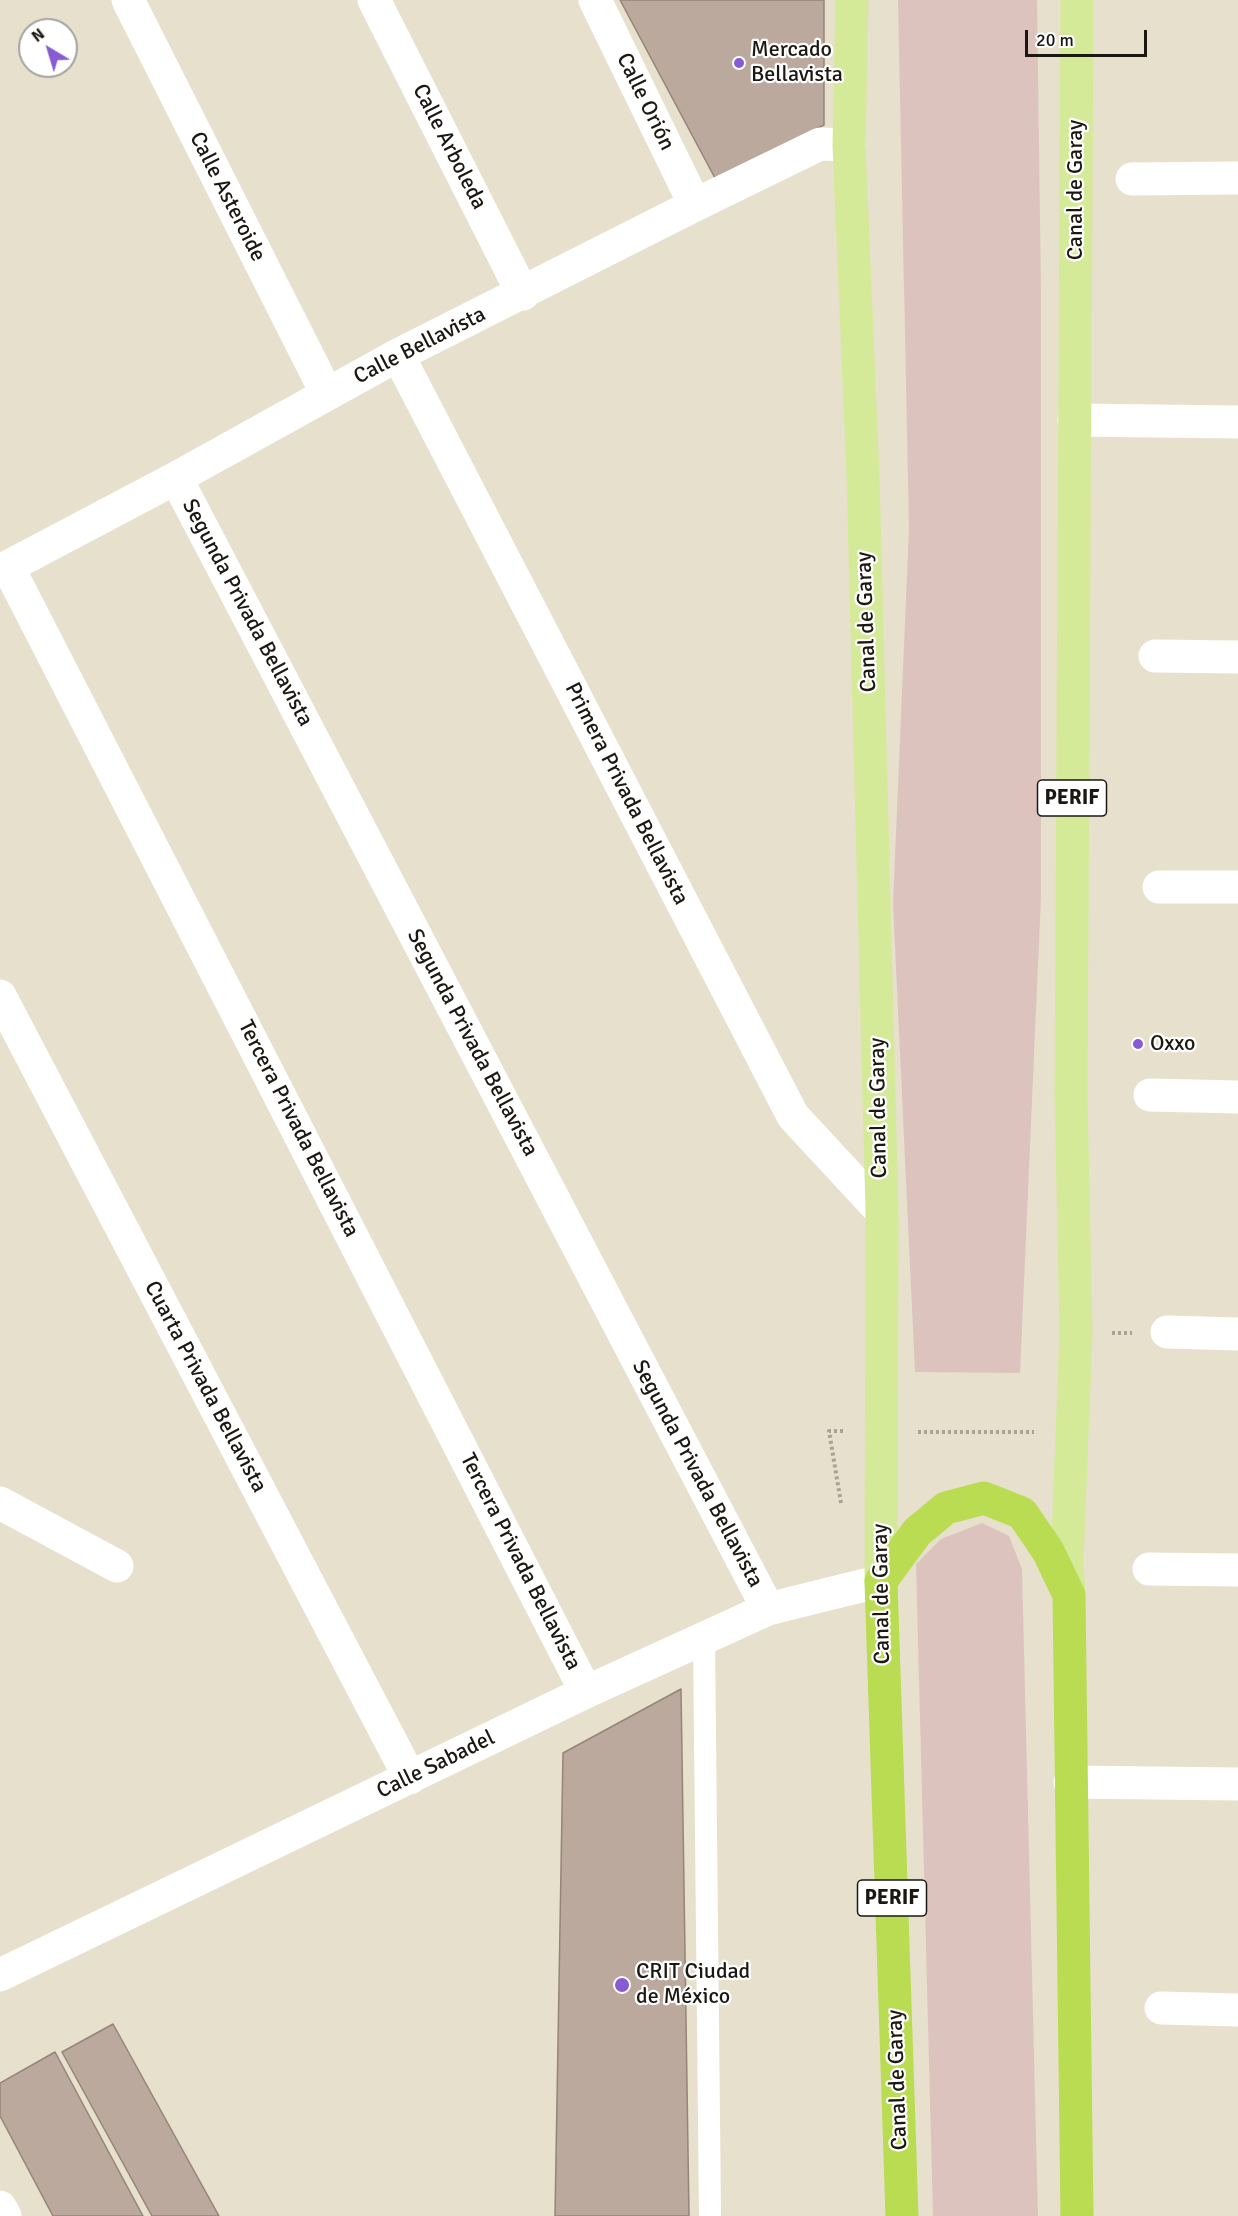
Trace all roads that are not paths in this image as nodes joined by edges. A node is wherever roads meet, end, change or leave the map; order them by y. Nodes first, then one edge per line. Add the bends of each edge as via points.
1 (128, 0) edge
2 (374, 0) edge
3 (596, 0) edge
4 (852, 0) edge
5 (1077, 0) edge
6 (835, 144) junction
7 (1238, 178) edge
8 (1132, 179) dead end
9 (695, 205) junction
10 (523, 294) junction
11 (398, 355) junction
12 (327, 394) junction
13 (1074, 420) junction
14 (1238, 422) edge
15 (176, 478) junction
16 (4, 569) edge
17 (1155, 656) dead end
18 (1238, 657) edge
19 (1159, 887) dead end
20 (1238, 887) edge
21 (0, 996) edge
22 (1150, 1095) dead end
23 (1238, 1097) edge
24 (882, 1212) junction
25 (1167, 1332) road end
26 (1238, 1334) edge
27 (0, 1503) edge
28 (117, 1566) dead end
29 (1149, 1569) dead end
30 (1238, 1570) edge
31 (881, 1581) junction
32 (1069, 1595) junction
33 (768, 1609) junction
34 (704, 1638) junction
35 (586, 1692) junction
36 (410, 1778) junction
37 (1070, 1782) junction
38 (1238, 1784) edge
39 (0, 1975) edge
40 (1161, 2008) dead end
41 (1238, 2010) edge
42 (0, 2207) edge
43 (5, 2216) edge
44 (710, 2216) edge
45 (902, 2216) edge
46 (1077, 2216) edge

1 - 12 street, Calle Asteroide
2 - 10 street, Calle Arboleda
3 - 9 street, Calle Orión
4 - 6 main road, Canal de Garay / PERIF
5 - 13 main road, Canal de Garay / PERIF
6 - 9 street, Calle Bellavista
6 - 24 main road, Canal de Garay / PERIF via 863,476
7 - 8 street
9 - 10 street, Calle Bellavista
10 - 11 street, Calle Bellavista
11 - 12 street, Calle Bellavista
11 - 24 street, Primera Privada Bellavista via 793,1116
12 - 15 street, Calle Bellavista
13 - 14 street
13 - 32 main road, Canal de Garay / PERIF via 1071,1096 1076,1334
15 - 16 street, Calle Bellavista
15 - 33 street, Segunda Privada Bellavista
16 - 35 street, Tercera Privada Bellavista
17 - 18 street
19 - 20 street
21 - 36 street, Cuarta Privada Bellavista
22 - 23 street
24 - 31 main road, Canal de Garay / PERIF
25 - 26 street
27 - 28 street
29 - 30 street
31 - 32 highway via 917,1532 946,1508 984,1498 1022,1513 1048,1551
31 - 33 street, Calle Sabadel
31 - 45 highway, Canal de Garay / PERIF
32 - 37 highway, Canal de Garay / PERIF
33 - 34 street, Calle Sabadel
34 - 35 street, Calle Sabadel
34 - 44 lane
35 - 36 street, Calle Sabadel
36 - 39 street, Calle Sabadel
37 - 38 street
37 - 46 highway, Canal de Garay / PERIF
40 - 41 street
42 - 43 street

